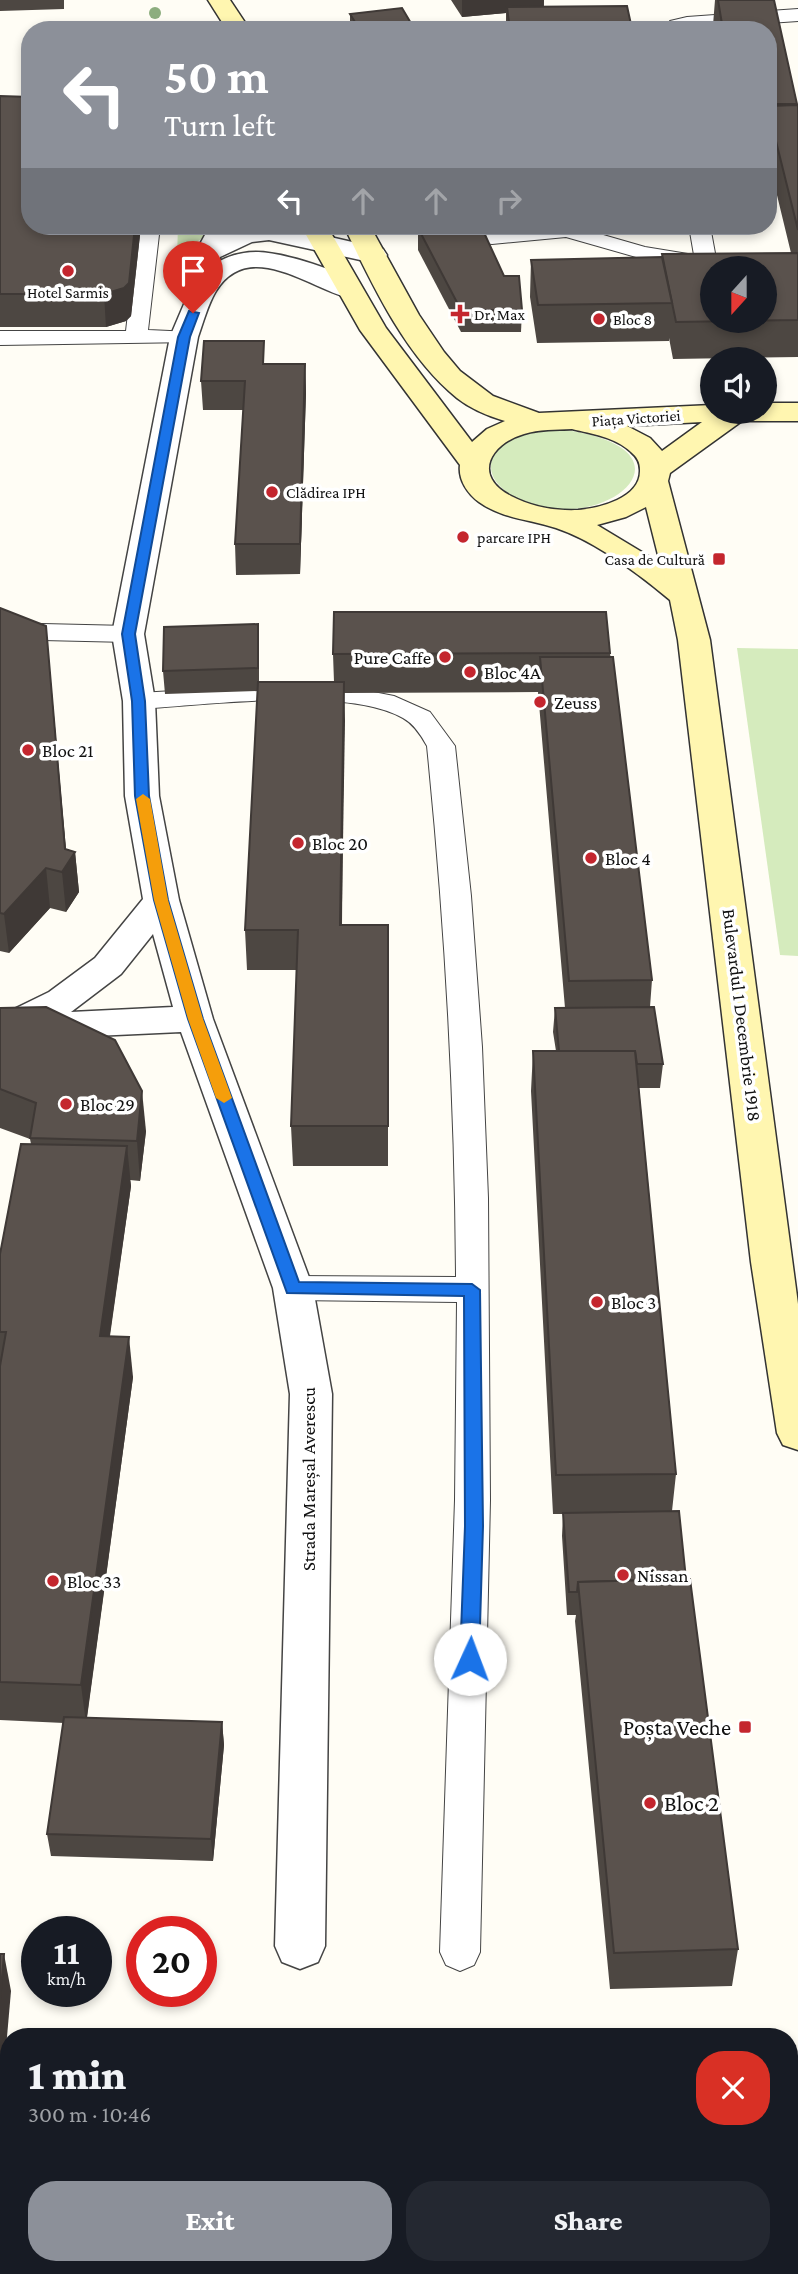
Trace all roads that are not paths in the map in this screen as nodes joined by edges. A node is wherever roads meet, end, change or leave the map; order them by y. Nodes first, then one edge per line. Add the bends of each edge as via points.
1 (219, 0) edge
2 (798, 15) edge
3 (232, 21) edge
4 (715, 21) edge
5 (148, 235) edge
6 (220, 235) edge
7 (244, 235) edge
8 (320, 235) edge
9 (361, 235) edge
10 (516, 235) edge
11 (591, 235) edge
12 (701, 235) edge
13 (492, 238) dead end
14 (373, 255) junction
15 (705, 256) edge
16 (700, 263) edge
17 (205, 272) junction
18 (349, 290) junction
19 (136, 337) junction
20 (184, 337) junction
21 (0, 338) edge
22 (777, 412) edge
23 (798, 412) edge
24 (700, 414) edge
25 (537, 422) junction
26 (579, 422) junction
27 (720, 424) edge
28 (473, 463) junction
29 (655, 476) junction
30 (561, 519) junction
31 (685, 597) junction
32 (0, 632) edge
33 (128, 634) junction
34 (139, 701) junction
35 (161, 900) junction
36 (195, 1019) junction
37 (4, 1028) edge
38 (293, 1288) junction
39 (472, 1290) junction
40 (798, 1433) edge
41 (300, 1946) dead end
42 (460, 1952) dead end

1 - 3 street
2 - 4 lane
5 - 19 lane
6 - 17 street, Strada Mareșal Averescu via 214,241
7 - 17 street via 237,237
8 - 14 street
8 - 18 street
9 - 14 street
10 - 13 lane
11 - 16 lane via 643,253
12 - 15 lane
14 - 25 street via 412,326 448,375 493,407
17 - 18 street, Strada Mareșal Averescu via 265,260 299,266
17 - 20 street, Strada Mareșal Averescu
18 - 28 street
19 - 20 lane
19 - 21 lane
20 - 33 street, Strada Mareșal Averescu
22 - 23 street, Piața Victoriei
24 - 26 street, Piața Victoriei
25 - 26 street, Piața Victoriei
25 - 28 street, Piața Victoriei via 506,430 483,445
26 - 29 street, Piața Victoriei via 613,430 640,444 651,456
27 - 29 street, Piața Victoriei
28 - 30 street, Piața Victoriei via 475,478 485,494 531,515
29 - 30 street, Piața Victoriei via 642,498 621,510
29 - 31 street, Bulevardul 1 Decembrie 1918
30 - 31 street via 628,554
31 - 40 street, Bulevardul 1 Decembrie 1918 via 771,1262
32 - 33 lane
33 - 34 street, Strada Mareșal Averescu
34 - 35 street, Strada Mareșal Averescu via 142,796
34 - 39 lane via 276,694 361,696 411,711 431,727 441,746 467,1027
35 - 36 street, Strada Mareșal Averescu
35 - 37 street via 108,966 62,1001
36 - 37 street
36 - 38 street, Strada Mareșal Averescu
38 - 39 lane
38 - 41 street, Strada Mareșal Averescu via 311,1394
39 - 42 lane via 474,1526

